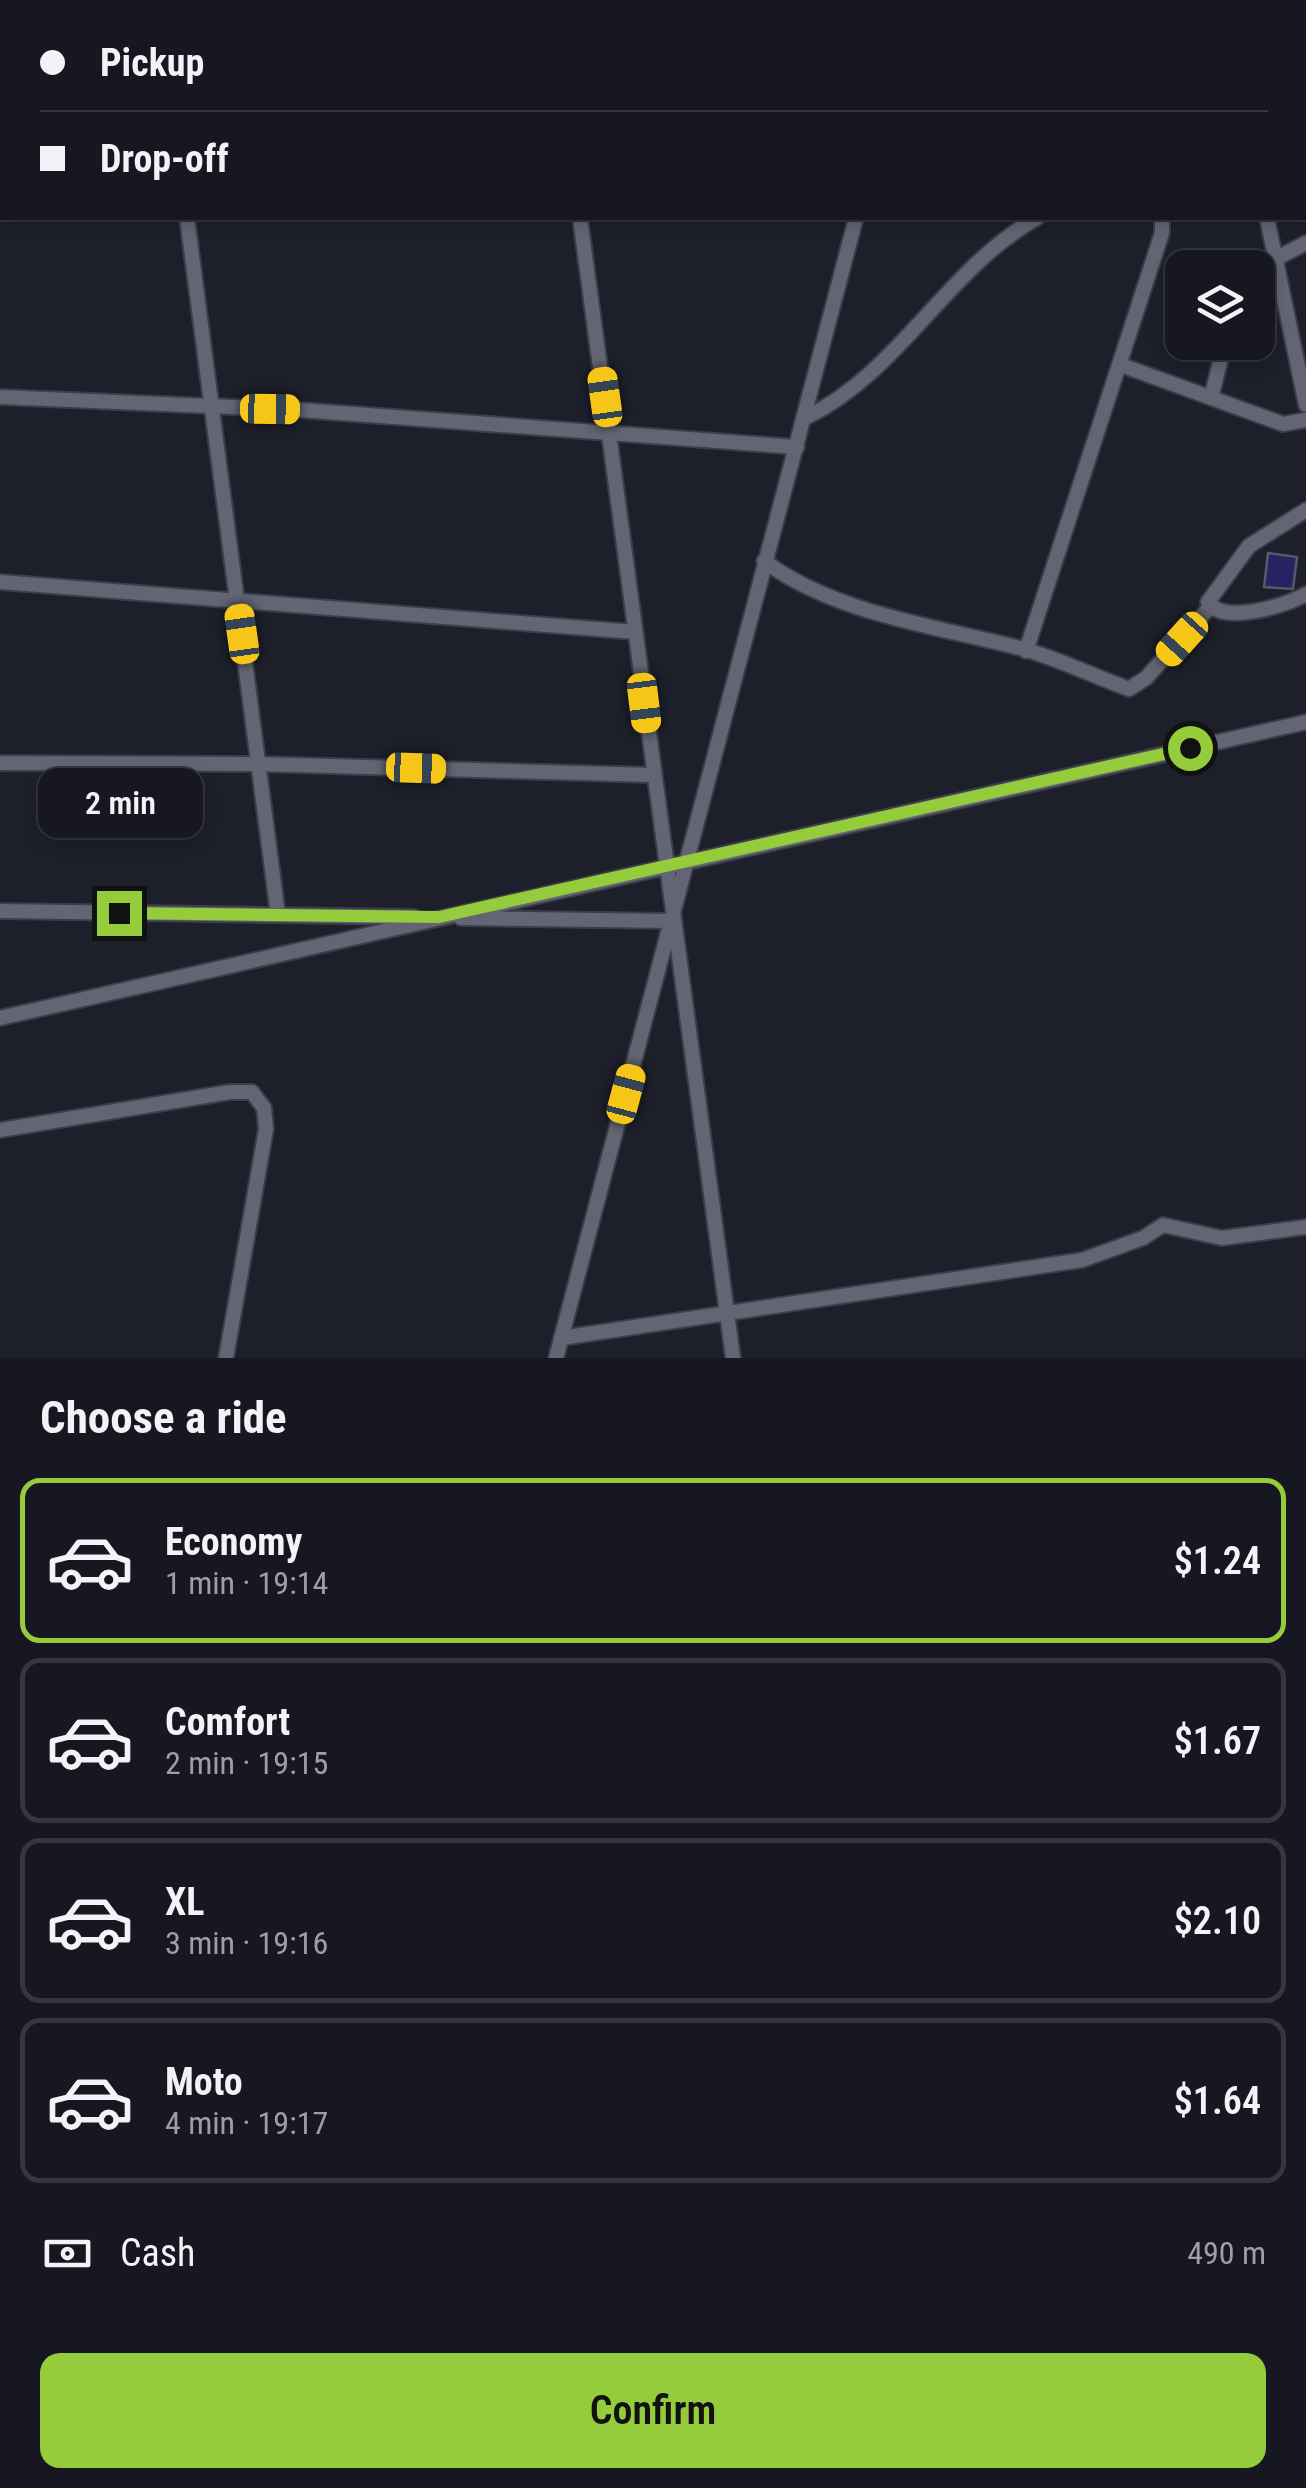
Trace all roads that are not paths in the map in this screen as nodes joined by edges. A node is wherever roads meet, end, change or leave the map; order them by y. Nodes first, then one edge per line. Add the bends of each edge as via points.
1 (188, 220) edge
2 (580, 220) edge
3 (855, 220) edge
4 (1033, 220) edge
5 (1162, 220) edge
6 (1266, 220) edge
7 (1306, 243) edge
8 (1273, 250) edge
9 (1275, 259) joint
10 (1220, 360) edge
11 (1121, 365) junction
12 (0, 397) edge
13 (1211, 398) junction
14 (1306, 405) edge
15 (212, 408) junction
16 (805, 418) junction
17 (1306, 420) edge
18 (610, 433) junction
19 (797, 448) junction
20 (1306, 510) edge
21 (764, 561) junction
22 (0, 582) edge
23 (1306, 594) edge
24 (237, 602) junction
25 (1210, 607) junction
26 (635, 632) junction
27 (1026, 651) junction
28 (1306, 722) edge
29 (0, 763) edge
30 (258, 764) junction
31 (653, 775) junction
32 (688, 860) junction
33 (664, 865) junction
34 (0, 911) edge
35 (278, 915) junction
36 (439, 917) junction
37 (672, 921) junction
38 (0, 1018) edge
39 (0, 1130) edge
40 (1306, 1227) edge
41 (726, 1312) junction
42 (561, 1338) junction
43 (226, 1358) edge
44 (556, 1358) edge
45 (733, 1358) edge

1 - 15 street
2 - 18 street
3 - 16 street
4 - 16 street via 978,261 841,397
5 - 11 street
6 - 8 street
7 - 9 street
9 - 14 street
10 - 13 street
11 - 13 street
11 - 27 street
12 - 15 street
13 - 17 street via 1283,424
15 - 18 street
15 - 24 street
16 - 19 street
18 - 19 street
18 - 26 street
19 - 21 street
20 - 25 street via 1249,546 1208,596
21 - 27 street via 842,603
21 - 32 street
22 - 24 street
23 - 25 street via 1278,609
24 - 26 street
24 - 30 street
25 - 27 street via 1129,689
26 - 31 street
28 - 32 street
29 - 30 street
30 - 31 street
30 - 35 street
31 - 33 street
32 - 33 street
32 - 37 street
33 - 36 street
33 - 37 street
34 - 35 street
35 - 36 street
36 - 37 street
36 - 38 street
37 - 41 street
37 - 42 street
39 - 43 street via 252,1092 264,1108 266,1129
40 - 41 street via 1222,1238 1163,1226 1082,1260
41 - 42 street
41 - 45 street
42 - 44 street

